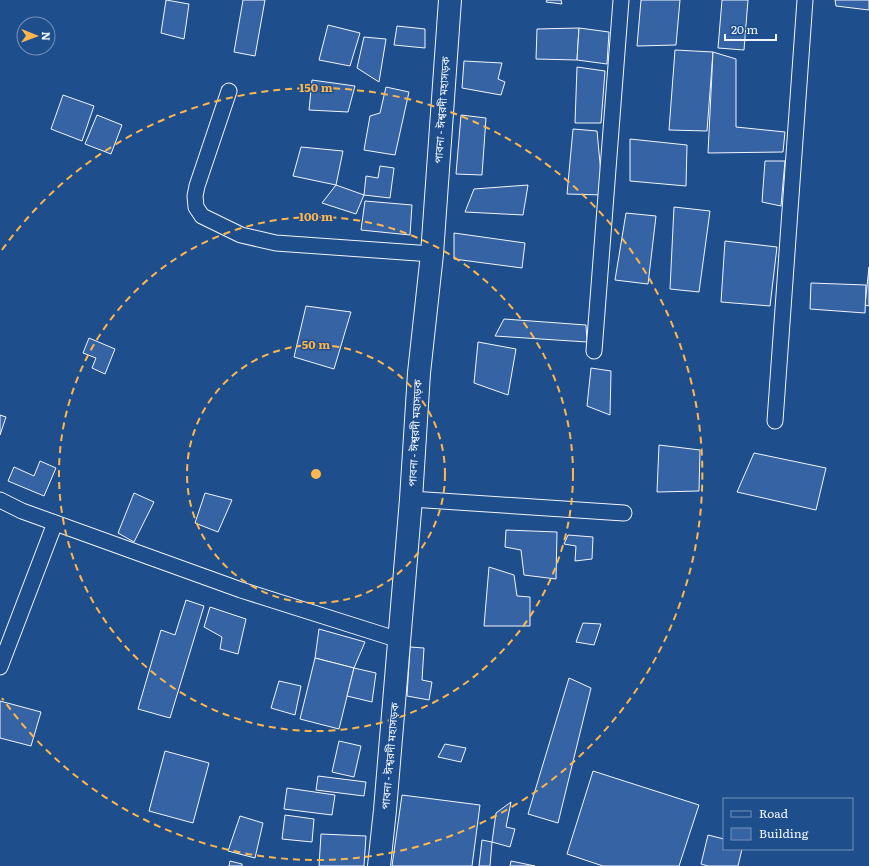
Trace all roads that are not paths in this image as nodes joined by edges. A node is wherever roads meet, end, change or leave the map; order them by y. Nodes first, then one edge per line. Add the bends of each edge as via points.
1 (450, 0) edge
2 (621, 0) edge
3 (805, 0) edge
4 (229, 92) dead end
5 (432, 254) junction
6 (594, 351) dead end
7 (775, 421) dead end
8 (411, 499) junction
9 (0, 500) edge
10 (624, 513) dead end
11 (55, 523) junction
12 (399, 640) junction
13 (0, 667) edge
14 (379, 866) edge

1 - 5 main road, পাবনা - ঈশ্বরদী মহাসড়ক
2 - 6 street
3 - 7 street
4 - 5 street via 197,186 196,207 202,216 241,235 276,243
5 - 8 main road, পাবনা - ঈশ্বরদী মহাসড়ক via 419,373
8 - 10 street
8 - 12 main road, পাবনা - ঈশ্বরদী মহাসড়ক
9 - 11 street
11 - 12 street via 241,590
11 - 13 street
12 - 14 main road, পাবনা - ঈশ্বরদী মহাসড়ক

